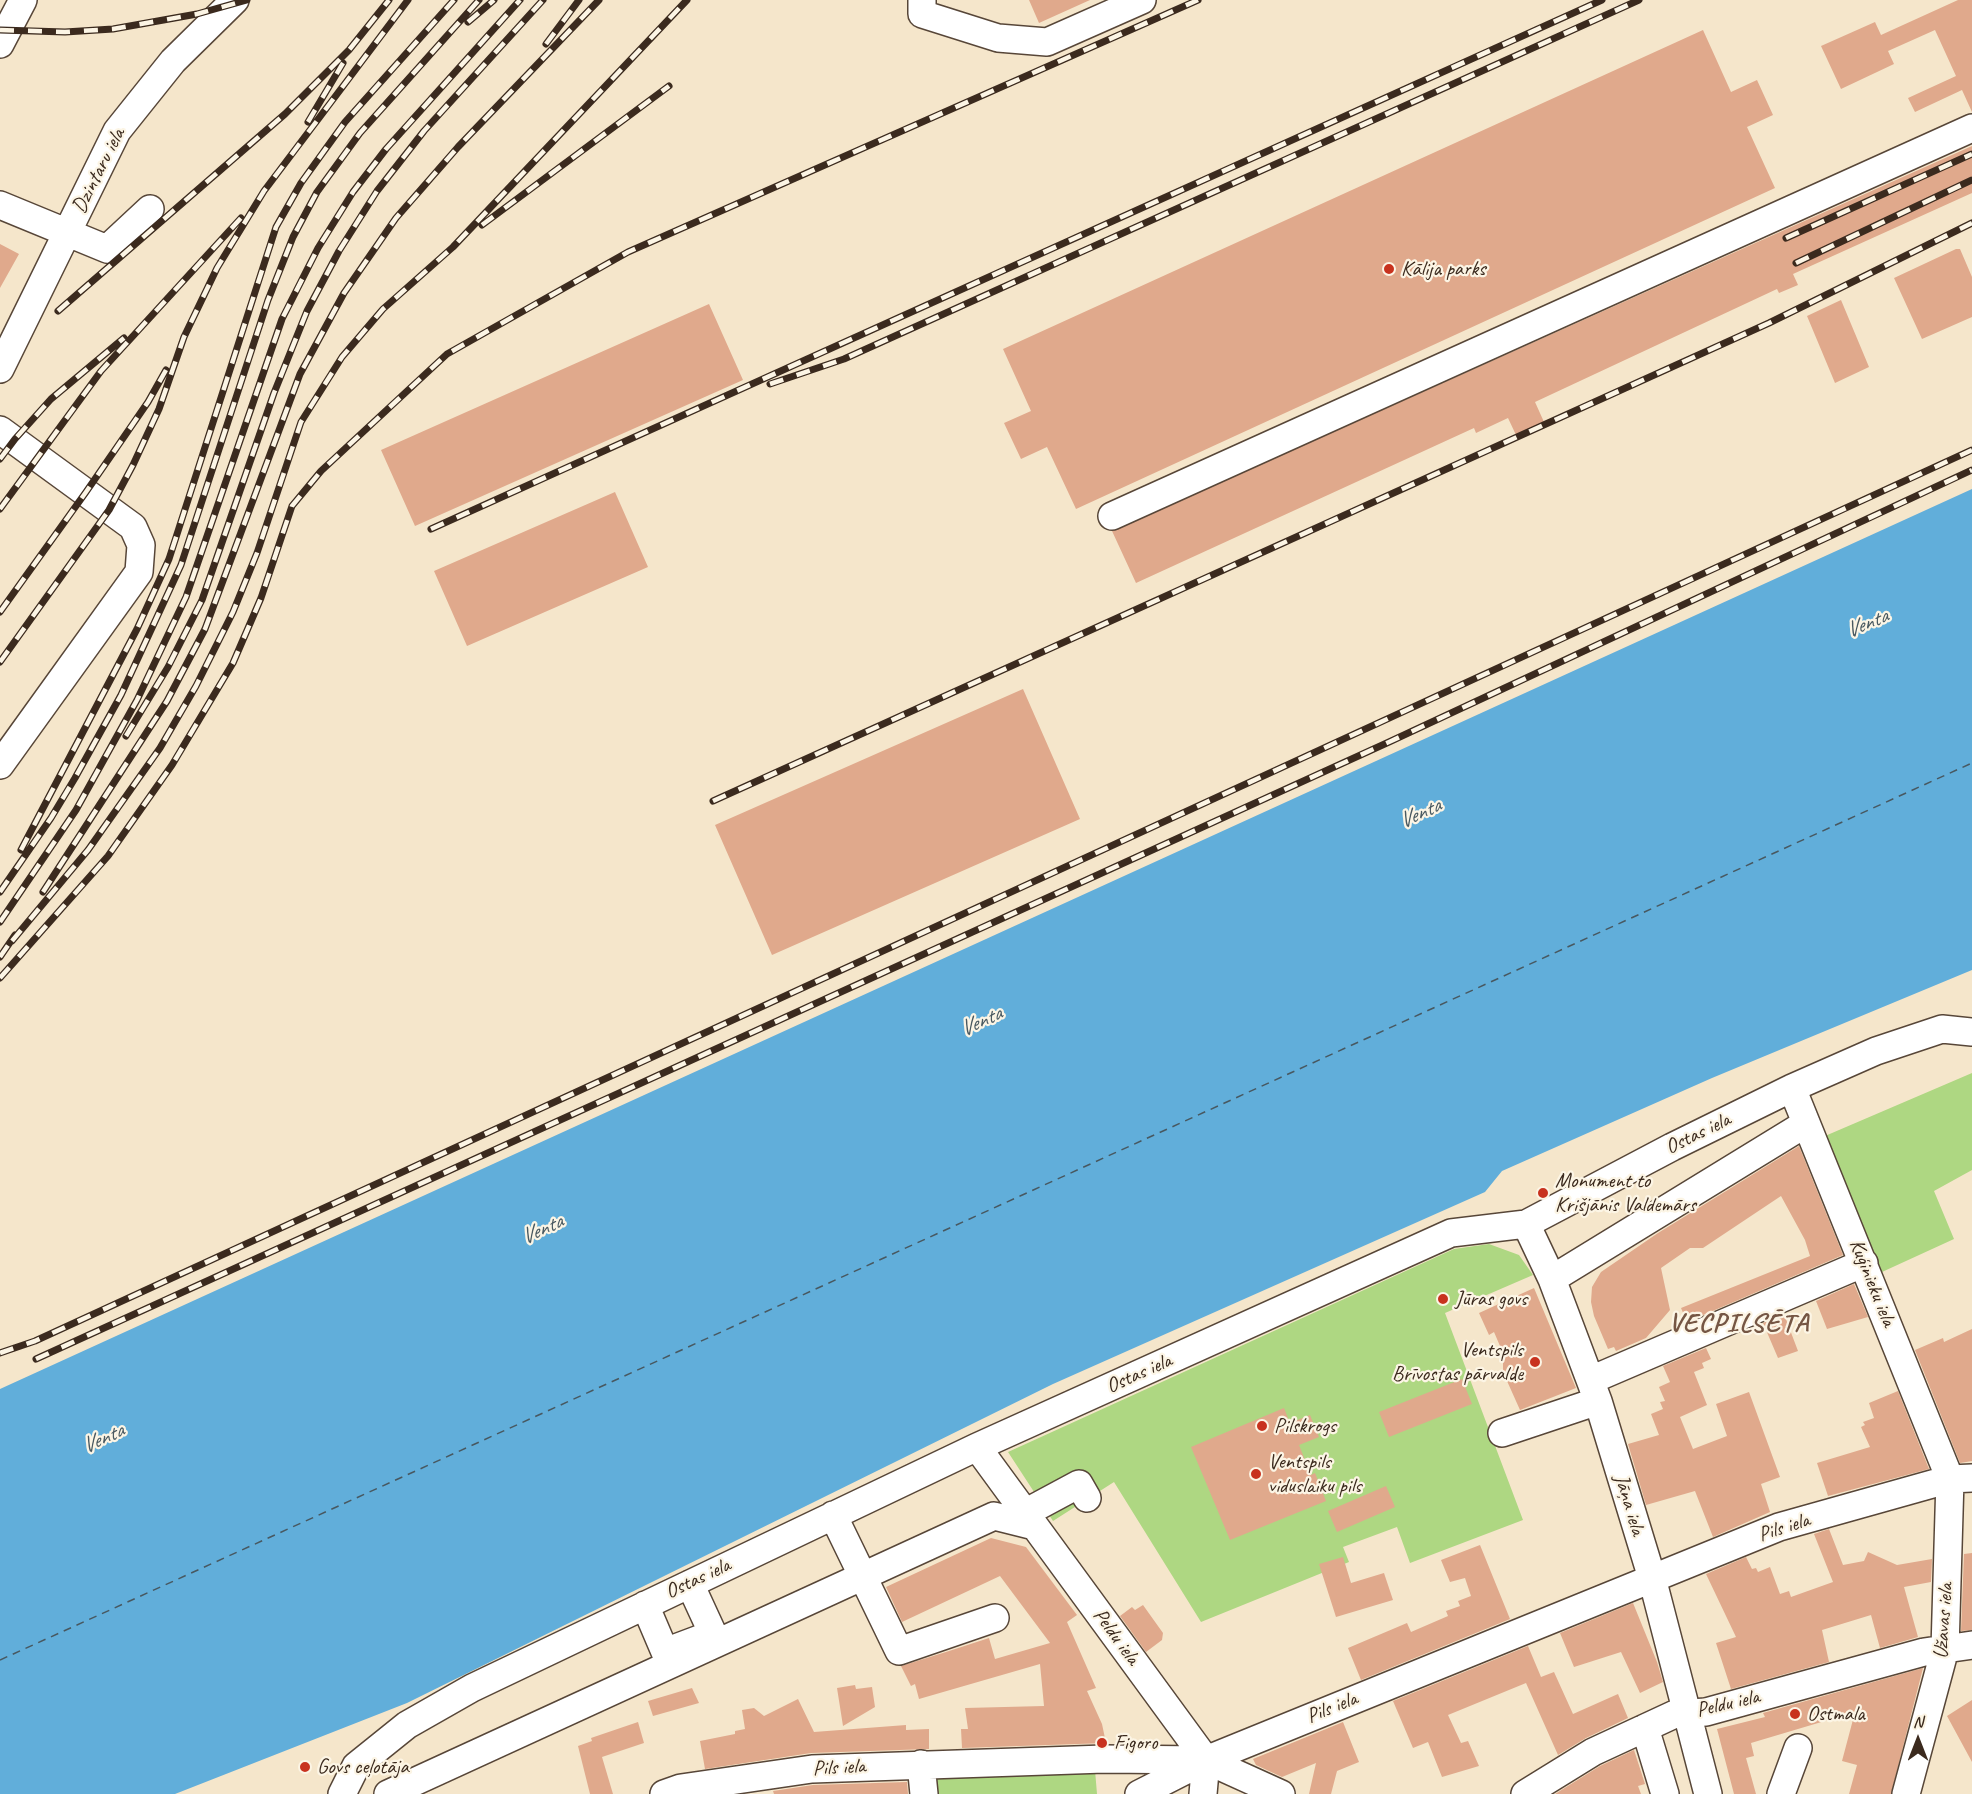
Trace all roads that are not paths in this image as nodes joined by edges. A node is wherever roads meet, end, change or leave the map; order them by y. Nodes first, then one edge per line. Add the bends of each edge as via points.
1 (23, 0) edge
2 (235, 0) edge
3 (922, 0) edge
4 (1142, 0) edge
5 (0, 44) edge
6 (1972, 128) edge
7 (0, 205) edge
8 (150, 208) dead end
9 (67, 232) junction
10 (0, 369) edge
11 (0, 430) edge
12 (1112, 516) dead end
13 (0, 765) edge
14 (1972, 1032) edge
15 (1792, 1088) junction
16 (1805, 1124) junction
17 (1526, 1224) junction
18 (1864, 1263) junction
19 (1552, 1279) junction
20 (1594, 1390) junction
21 (1502, 1433) dead end
22 (977, 1447) junction
23 (1961, 1478) edge
24 (1088, 1498) dead end
25 (833, 1515) junction
26 (1029, 1520) junction
27 (863, 1577) junction
28 (1652, 1578) junction
29 (690, 1584) junction
30 (645, 1605) junction
31 (995, 1618) dead end
32 (1972, 1645) edge
33 (1945, 1649) junction
34 (1687, 1713) junction
35 (1644, 1728) junction
36 (1798, 1748) dead end
37 (1206, 1760) junction
38 (921, 1764) junction
39 (342, 1794) edge
40 (388, 1794) edge
41 (664, 1794) edge
42 (924, 1794) edge
43 (1139, 1794) edge
44 (1203, 1794) edge
45 (1281, 1794) edge
46 (1525, 1794) edge
47 (1665, 1794) edge
48 (1708, 1794) edge
49 (1781, 1794) edge
50 (1906, 1794) edge

1 - 5 street
2 - 9 street, Dzintaru iela via 173,61 117,131
3 - 4 street via 922,14 998,38 1047,42
6 - 12 street
7 - 9 street
8 - 9 street via 106,249
9 - 10 street, Dzintaru iela
11 - 13 street via 133,527 141,545 139,572
14 - 15 street, Ostas iela via 1953,1029 1922,1034
15 - 16 street, Kuģinieku iela
15 - 17 street, Ostas iela
16 - 18 street, Kuģinieku iela
16 - 19 street
17 - 19 street, Jāņa iela
17 - 22 street, Ostas iela via 1451,1233
18 - 20 street
18 - 23 street, Kuģinieku iela
19 - 20 street, Jāņa iela
20 - 21 street
20 - 28 street, Jāņa iela via 1604,1454
22 - 25 street, Ostas iela
22 - 26 street, Peldu iela
23 - 28 street, Pils iela via 1779,1527
23 - 33 street, Užavas iela
24 - 26 street via 1079,1484
25 - 27 street
25 - 29 street, Ostas iela
26 - 27 street via 994,1516
26 - 37 street, Peldu iela
27 - 31 street via 899,1651
27 - 40 street
28 - 34 street, Jāņa iela
28 - 37 street, Pils iela
29 - 30 street, Ostas iela
29 - 30 street via 713,1634 664,1652
30 - 39 street, Ostas iela via 472,1688 407,1725 356,1766
32 - 33 street, Peldu iela
33 - 34 street, Peldu iela via 1706,1712
33 - 50 street, Užavas iela
34 - 35 street, Peldu iela via 1675,1714
34 - 48 street, Jāņa iela
35 - 46 street, Peldu iela via 1593,1752
35 - 47 street
36 - 49 street
37 - 38 street, Pils iela
37 - 43 street
37 - 44 street
37 - 45 street, Peldu iela
38 - 41 street, Pils iela via 812,1769 681,1788
38 - 42 street

